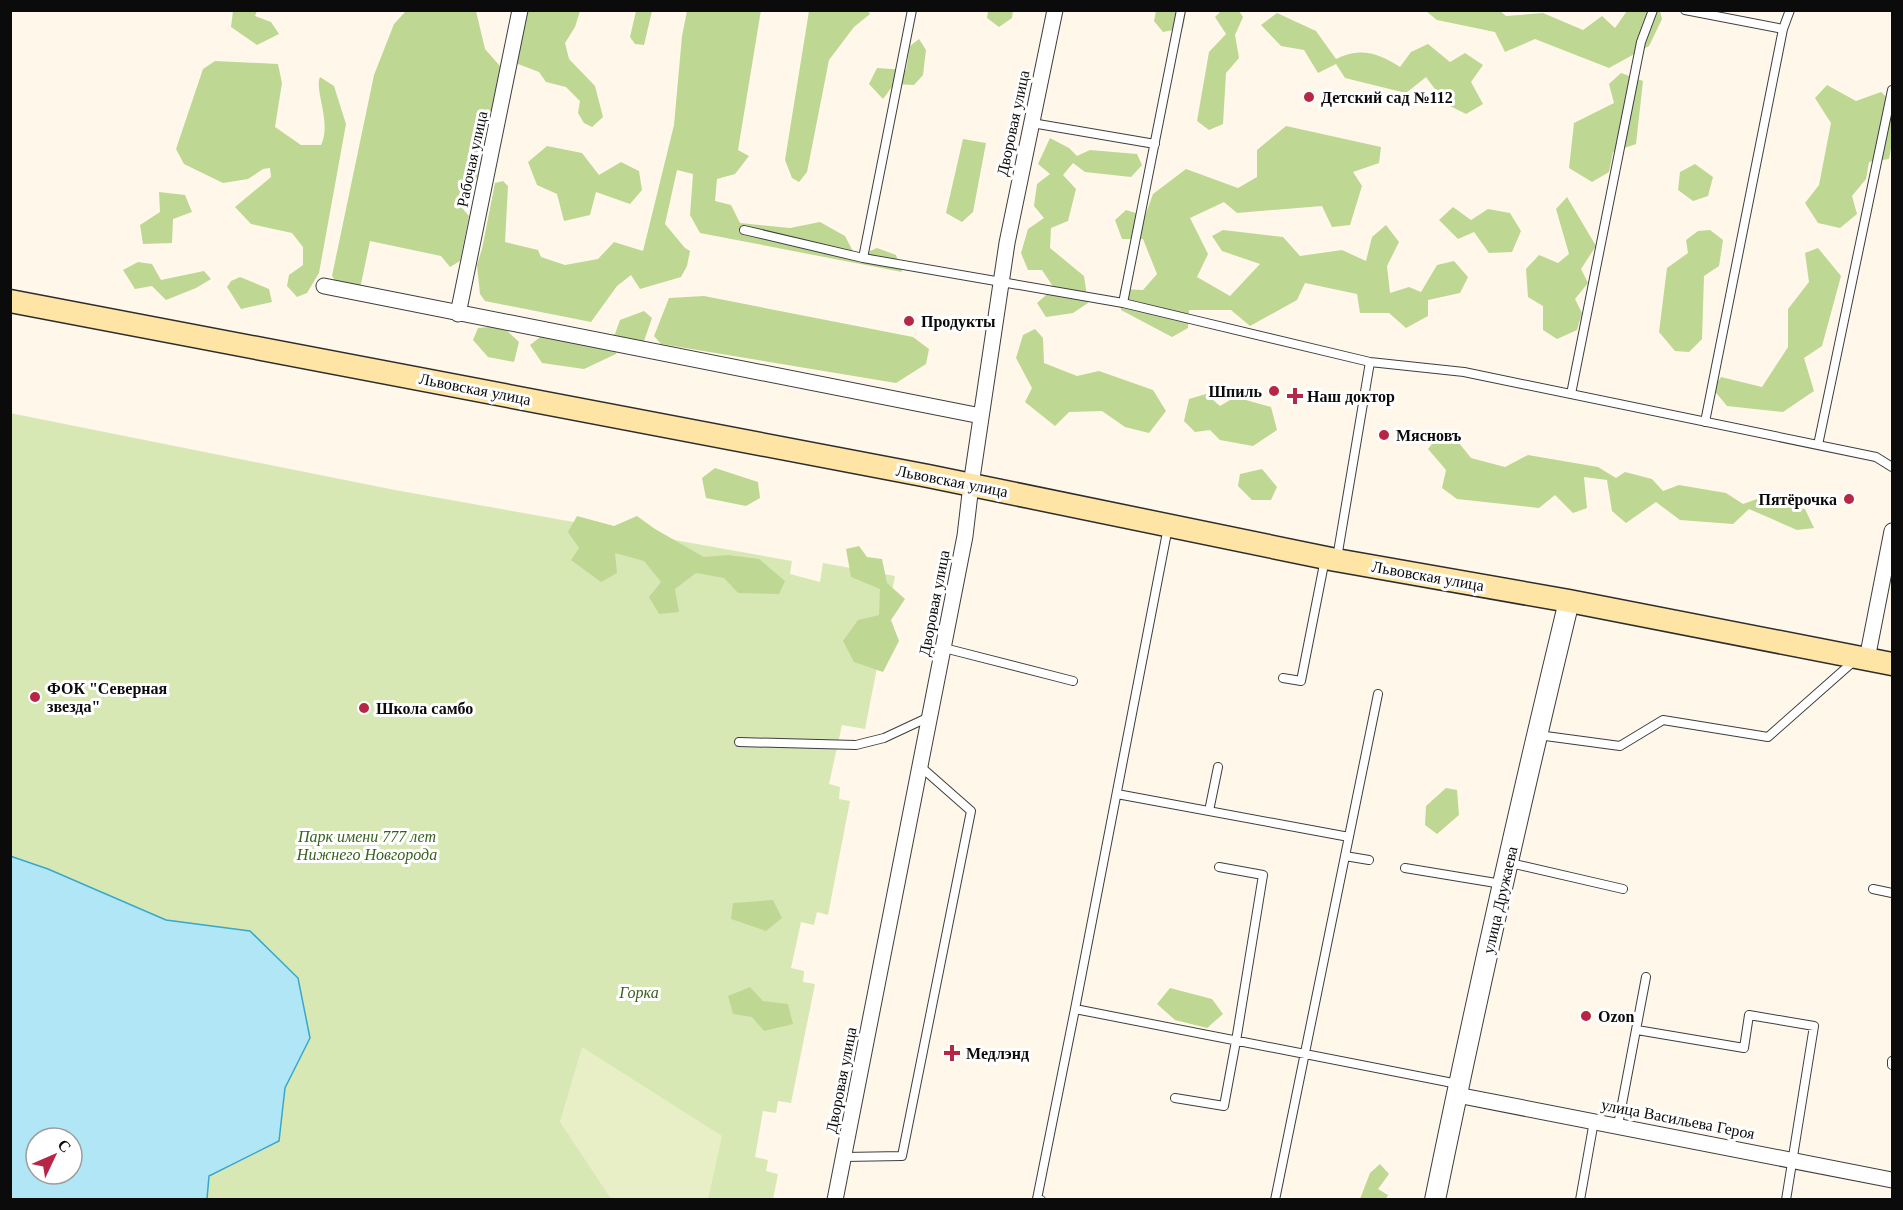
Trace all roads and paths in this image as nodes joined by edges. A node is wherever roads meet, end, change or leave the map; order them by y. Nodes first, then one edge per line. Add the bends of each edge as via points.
1 (520, 10) edge
2 (912, 10) edge
3 (1055, 10) edge
4 (1180, 10) edge
5 (1653, 10) edge
6 (1685, 10) edge
7 (1790, 10) edge
8 (1783, 29) junction
9 (1893, 90) edge
10 (1032, 123) junction
11 (1155, 144) junction
12 (744, 230) dead end
13 (862, 258) junction
14 (1001, 281) junction
15 (324, 286) dead end
16 (10, 301) edge
17 (1123, 303) junction
18 (458, 314) junction
19 (1370, 362) junction
20 (1571, 394) junction
21 (981, 416) junction
22 (1705, 422) junction
23 (1818, 445) junction
24 (1893, 466) edge
25 (971, 485) junction
26 (1169, 525) junction
27 (1893, 531) edge
28 (1331, 558) junction
29 (1887, 586) edge
30 (1569, 601) junction
31 (944, 648) junction
32 (1862, 658) junction
33 (1893, 664) edge
34 (1283, 678) dead end
35 (1073, 681) dead end
36 (1378, 694) dead end
37 (930, 717) junction
38 (1537, 734) junction
39 (739, 742) dead end
40 (921, 767) junction
41 (1218, 767) dead end
42 (1116, 794) junction
43 (1209, 811) junction
44 (1349, 837) junction
45 (1345, 856) junction
46 (1369, 860) dead end
47 (1508, 863) junction
48 (1219, 867) dead end
49 (1405, 868) dead end
50 (1503, 884) junction
51 (1623, 889) dead end
52 (1873, 890) dead end
53 (1893, 893) edge
54 (1646, 978) dead end
55 (1075, 1009) junction
56 (1637, 1030) junction
57 (1236, 1041) junction
58 (1304, 1054) junction
59 (1458, 1089) junction
60 (1175, 1098) dead end
61 (1594, 1121) junction
62 (1618, 1125) junction
63 (844, 1157) junction
64 (1792, 1160) junction
65 (1893, 1180) edge
66 (835, 1200) edge
67 (1041, 1200) edge
68 (1275, 1200) edge
69 (1435, 1200) edge
70 (1580, 1200) edge
71 (1786, 1200) edge

1 - 18 street, Рабочая улица
2 - 13 lane
3 - 10 street, Дворовая улица
4 - 11 lane
5 - 20 lane via 1641,42
6 - 8 lane
7 - 8 lane
8 - 22 lane
9 - 23 lane
10 - 11 lane
10 - 14 street, Дворовая улица
11 - 17 lane
12 - 13 lane
13 - 14 lane
14 - 17 lane
14 - 21 street, Дворовая улица
15 - 18 street
16 - 25 main road, Львовская улица
17 - 19 lane
18 - 21 street
19 - 20 lane via 1464,372
19 - 28 lane
20 - 22 lane
21 - 25 street, Дворовая улица
22 - 23 lane
23 - 24 lane via 1876,457
25 - 26 main road, Львовская улица
25 - 31 street, Дворовая улица
26 - 28 main road, Львовская улица
26 - 42 lane
27 - 29 street
28 - 30 main road, Львовская улица
28 - 34 lane via 1301,681
29 - 32 street
30 - 32 main road, Львовская улица
30 - 38 street, улица Дружаева
31 - 35 lane
31 - 37 street, Дворовая улица
32 - 33 main road, Львовская улица
32 - 38 lane via 1768,737 1663,720 1620,746
36 - 44 lane
37 - 39 lane via 884,738 856,745
37 - 40 street, Дворовая улица
38 - 47 street, улица Дружаева
40 - 63 street, Дворовая улица
40 - 63 lane via 971,811 902,1156
41 - 43 lane
42 - 43 lane
42 - 55 lane
43 - 44 lane
44 - 45 lane
45 - 46 lane
45 - 58 lane
47 - 50 street, улица Дружаева
47 - 51 lane
48 - 57 lane via 1263,875
49 - 50 lane
50 - 59 street, улица Дружаева
52 - 53 lane
54 - 56 lane
55 - 57 lane
55 - 67 lane via 1036,1198
56 - 62 lane
56 - 64 lane via 1744,1047 1749,1015 1814,1026
57 - 58 lane
57 - 60 lane via 1224,1106
58 - 59 lane
58 - 68 lane
59 - 61 street, улица Васильева Героя
59 - 69 street, улица Дружаева
61 - 62 street, улица Васильева Героя
61 - 70 lane
62 - 64 street, улица Васильева Героя
63 - 66 street, Дворовая улица
64 - 65 street, улица Васильева Героя
64 - 71 lane

